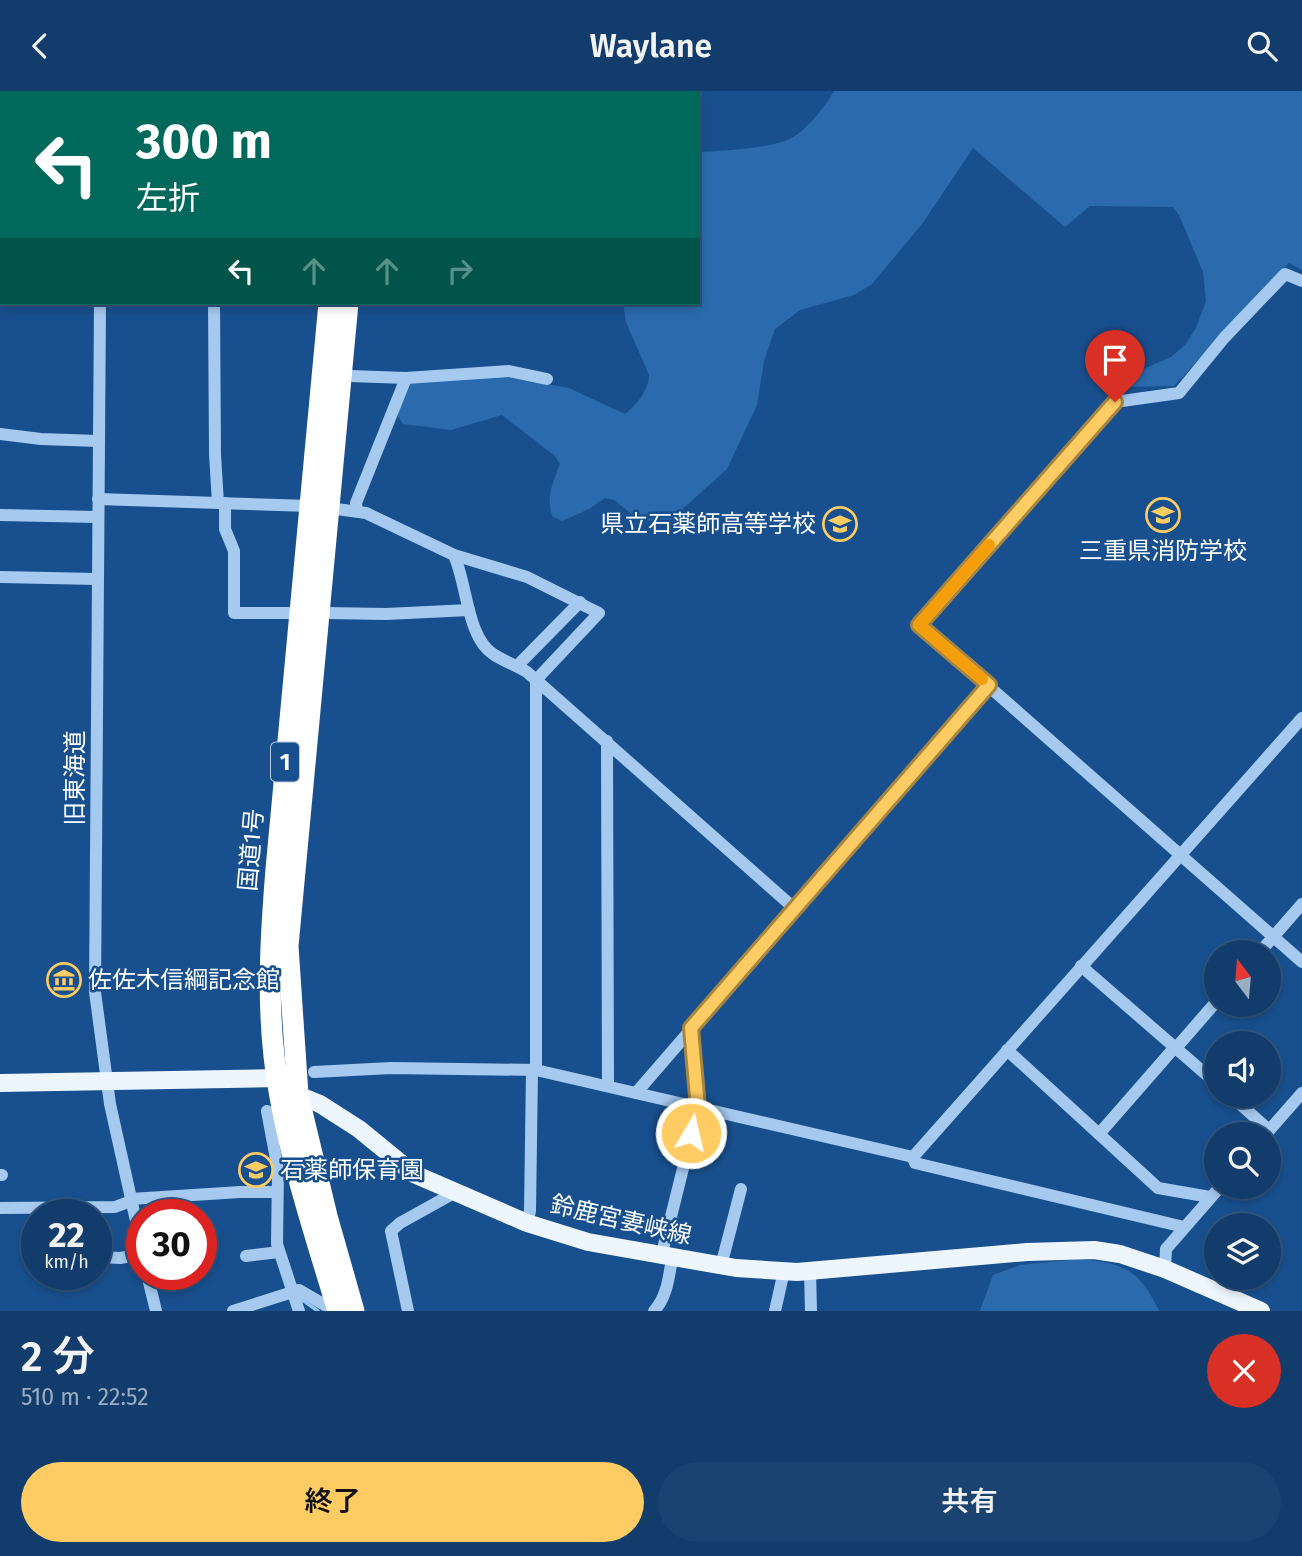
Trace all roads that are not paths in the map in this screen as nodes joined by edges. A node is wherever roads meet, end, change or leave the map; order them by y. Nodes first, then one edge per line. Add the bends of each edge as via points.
1 (1302, 281) edge
2 (100, 305) edge
3 (214, 305) edge
4 (341, 305) edge
5 (350, 376) junction
6 (406, 378) junction
7 (547, 379) dead end
8 (0, 435) edge
9 (98, 441) junction
10 (98, 499) junction
11 (222, 503) junction
12 (325, 508) junction
13 (357, 511) junction
14 (0, 515) edge
15 (97, 517) junction
16 (454, 555) junction
17 (0, 577) edge
18 (97, 579) junction
19 (580, 602) junction
20 (469, 610) junction
21 (289, 613) dead end
22 (326, 613) dead end
23 (517, 666) junction
24 (536, 680) junction
25 (989, 685) junction
26 (1302, 718) edge
27 (607, 741) junction
28 (1180, 854) junction
29 (1302, 904) edge
30 (794, 908) junction
31 (1273, 937) junction
32 (1270, 940) edge
33 (1302, 962) edge
34 (1081, 966) junction
35 (1204, 1015) edge
36 (691, 1028) junction
37 (1175, 1047) junction
38 (1007, 1050) junction
39 (534, 1070) junction
40 (314, 1072) dead end
41 (1204, 1072) edge
42 (277, 1078) junction
43 (106, 1081) junction
44 (0, 1083) edge
45 (608, 1086) junction
46 (636, 1093) junction
47 (1302, 1093) edge
48 (298, 1095) junction
49 (698, 1108) junction
50 (1243, 1108) edge
51 (267, 1111) dead end
52 (1257, 1122) edge
53 (1276, 1122) edge
54 (1099, 1134) junction
55 (913, 1157) junction
56 (741, 1189) dead end
57 (277, 1192) junction
58 (454, 1193) junction
59 (1204, 1196) edge
60 (131, 1199) edge
61 (149, 1199) edge
62 (1208, 1199) edge
63 (126, 1202) edge
64 (0, 1208) edge
65 (319, 1217) junction
66 (527, 1223) junction
67 (1184, 1227) junction
68 (279, 1252) junction
69 (246, 1256) dead end
70 (666, 1258) junction
71 (721, 1266) junction
72 (1165, 1269) junction
73 (784, 1271) junction
74 (810, 1271) junction
75 (151, 1290) edge
76 (292, 1291) junction
77 (156, 1311) edge
78 (233, 1311) edge
79 (299, 1311) edge
80 (337, 1311) edge
81 (355, 1311) edge
82 (408, 1311) edge
83 (654, 1311) edge
84 (775, 1311) edge
85 (811, 1311) edge
86 (1261, 1311) edge

1 - 25 street via 1285,274 1179,393 1115,402 919,625
2 - 9 street, 旧東海道
3 - 11 street via 215,454
4 - 5 street via 353,340
4 - 12 highway, 国道1号 / 1
5 - 6 street
5 - 12 street via 340,492
6 - 7 street via 509,371
6 - 13 street via 356,503
8 - 9 street
9 - 10 street, 旧東海道
10 - 11 street
10 - 15 street, 旧東海道
11 - 12 street
11 - 21 street via 234,551 234,613
12 - 13 street
12 - 42 highway, 国道1号 / 1 via 270,941
12 - 48 highway, 国道1号 / 1 via 288,946
13 - 16 street
14 - 15 street
15 - 18 street, 旧東海道
16 - 19 street via 527,577
16 - 20 street
17 - 18 street
18 - 43 street, 旧東海道 via 95,992
19 - 23 street
19 - 24 street via 598,613
20 - 22 street
20 - 23 street via 482,644
23 - 24 street
24 - 27 street
24 - 39 street
25 - 28 street
25 - 30 street
26 - 28 street
27 - 30 street
27 - 45 street
28 - 31 street
28 - 34 street
29 - 31 street
30 - 36 street
31 - 32 street
31 - 33 street
34 - 37 street
34 - 38 street
35 - 37 street
36 - 46 street
36 - 49 street
37 - 41 street
37 - 54 street
38 - 54 street
38 - 55 street
39 - 40 street via 391,1067
39 - 45 street
39 - 66 street
42 - 43 main road
42 - 48 main road, 鈴鹿宮妻峡線
42 - 65 highway, 国道1号 / 1
43 - 44 main road
43 - 60 street, 旧東海道
45 - 46 street
46 - 49 street
47 - 53 street
48 - 58 main road, 鈴鹿宮妻峡線 via 359,1129 414,1174
48 - 65 highway, 国道1号 / 1
49 - 55 street
49 - 70 street
50 - 52 street
51 - 57 street via 278,1170
54 - 59 street via 1158,1188
55 - 67 street via 915,1163
56 - 71 street
57 - 61 street
57 - 68 street
58 - 66 main road, 鈴鹿宮妻峡線
58 - 82 street via 391,1231
62 - 67 street
63 - 64 street via 115,1207
65 - 80 highway, 国道1号 / 1
65 - 81 highway, 国道1号 / 1
66 - 70 main road, 鈴鹿宮妻峡線 via 587,1243
67 - 72 street via 1166,1249
68 - 69 street
68 - 76 street
70 - 71 main road, 鈴鹿宮妻峡線
70 - 83 street via 669,1281
71 - 73 main road, 鈴鹿宮妻峡線
72 - 74 main road, 鈴鹿宮妻峡線 via 1094,1250
72 - 86 main road, 鈴鹿宮妻峡線
73 - 74 main road, 鈴鹿宮妻峡線
73 - 84 street
74 - 85 street
75 - 77 street
76 - 78 street
76 - 79 street
76 - 80 street via 299,1290

